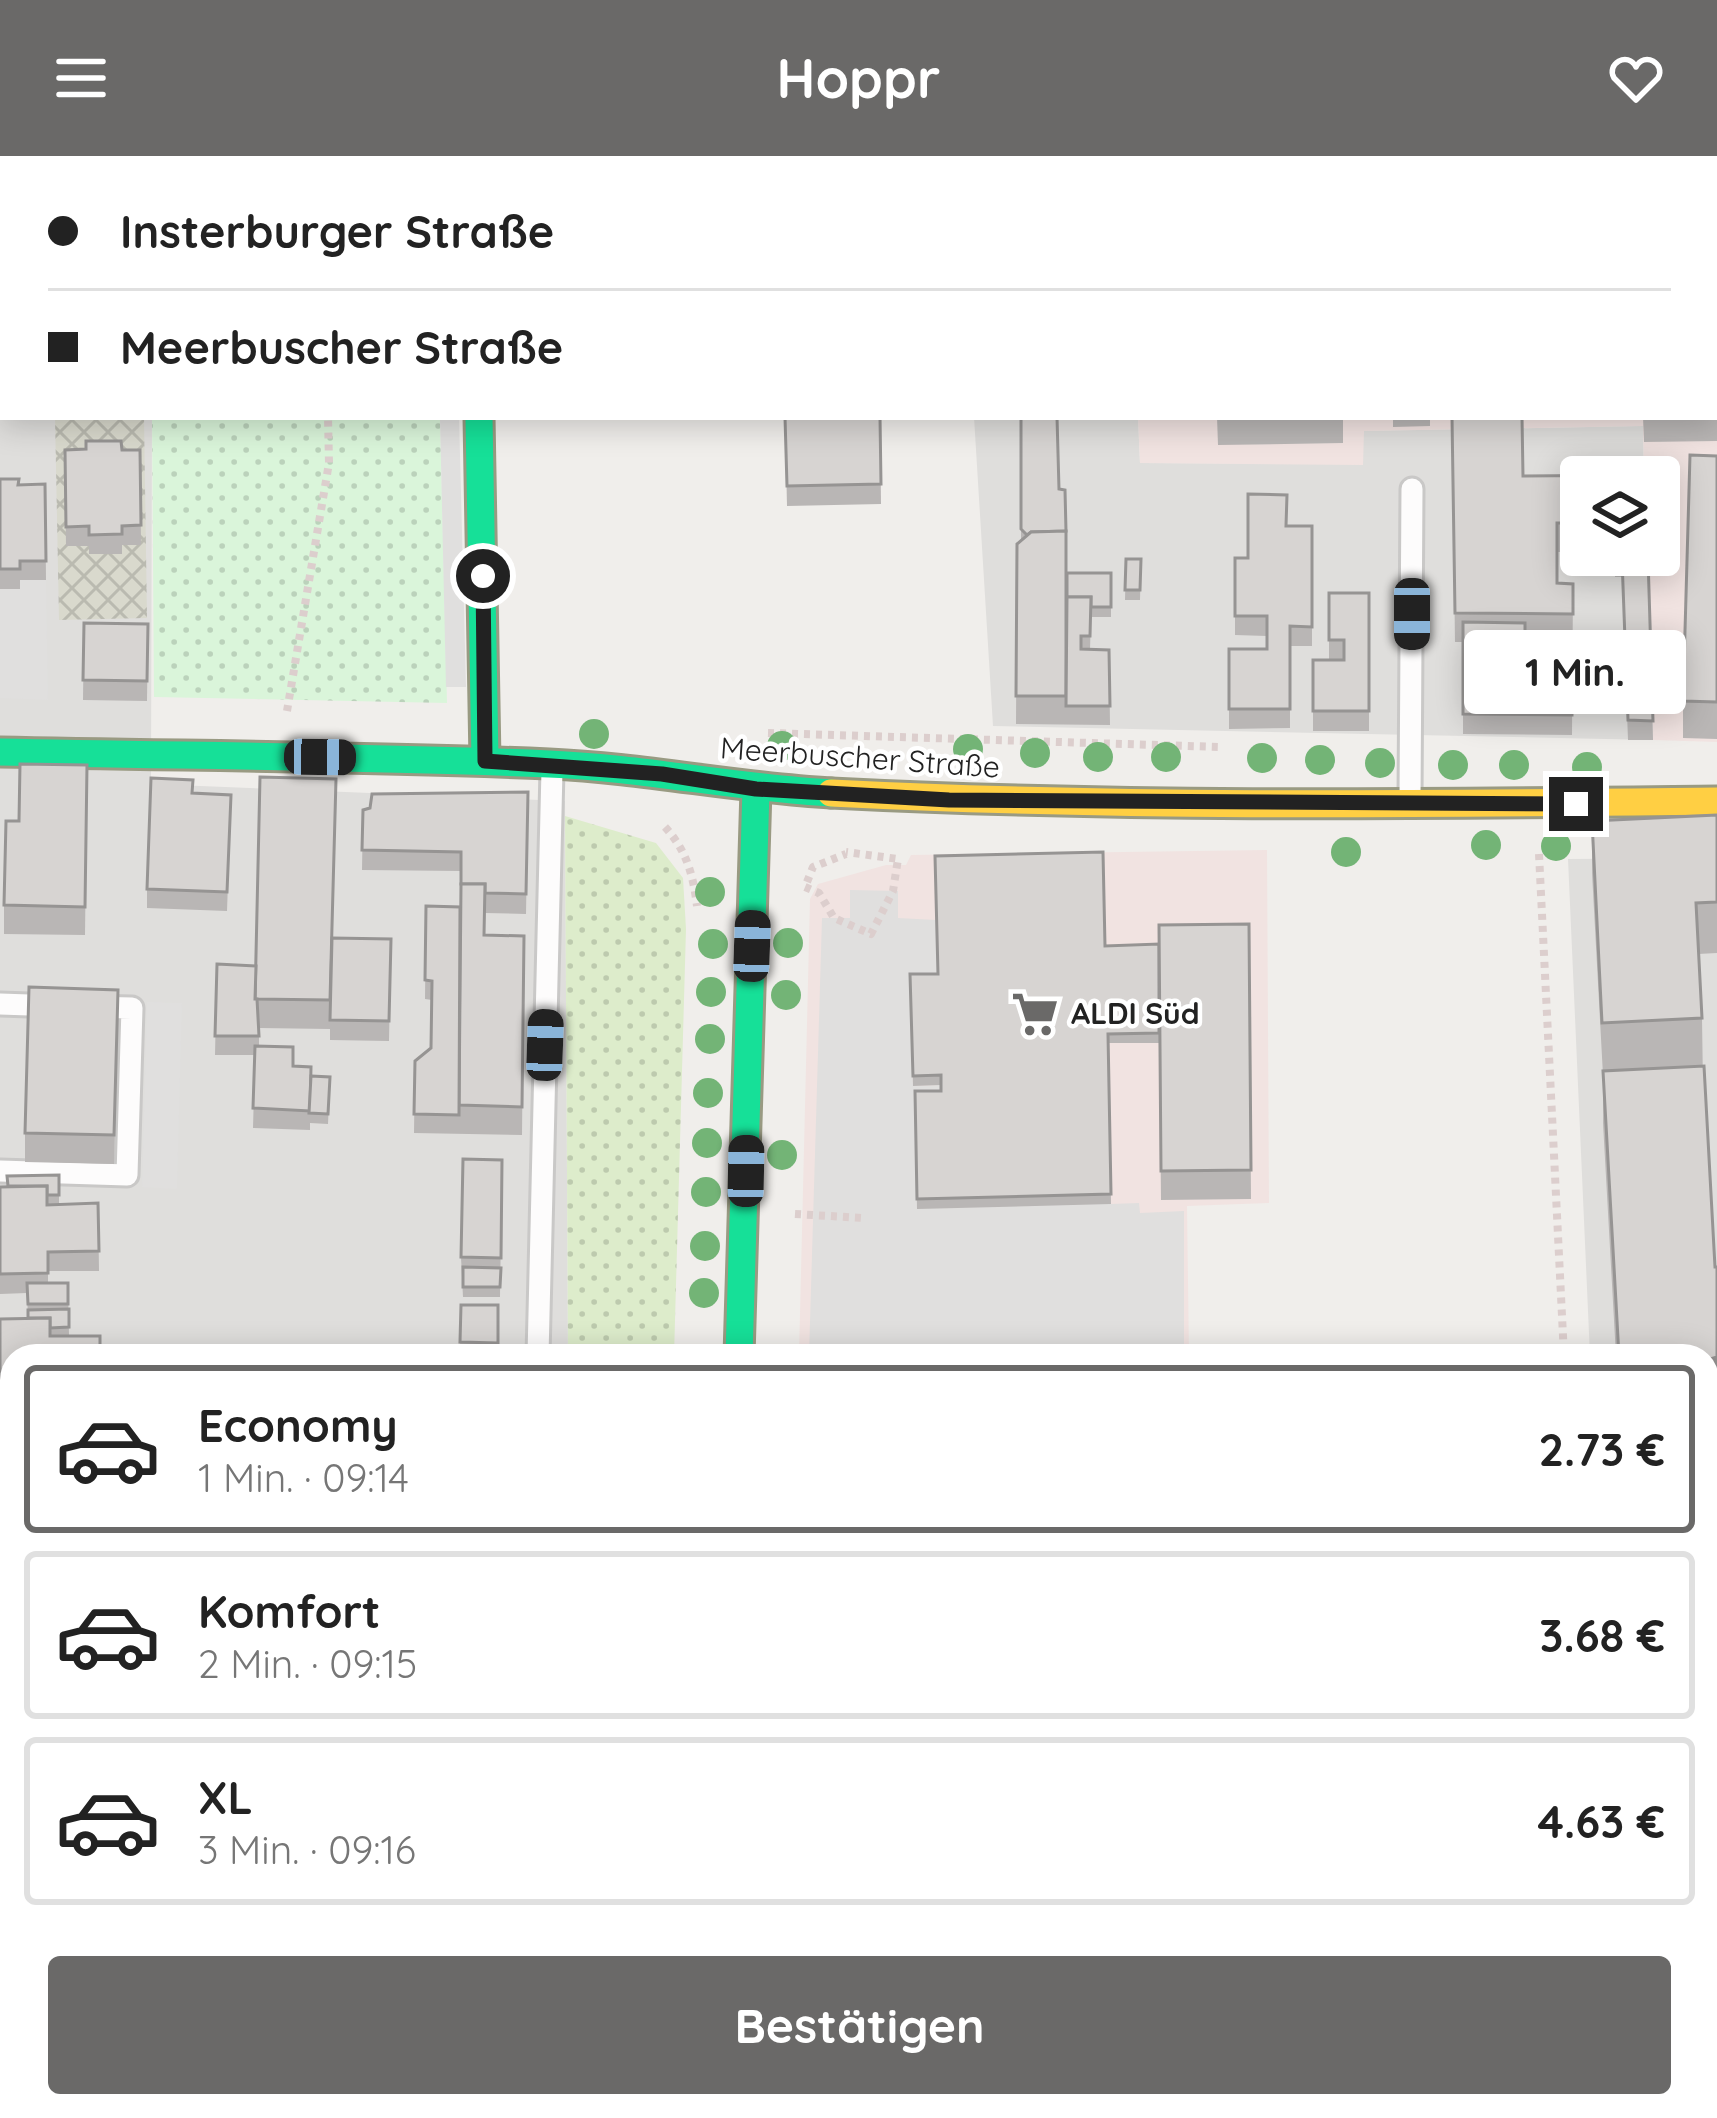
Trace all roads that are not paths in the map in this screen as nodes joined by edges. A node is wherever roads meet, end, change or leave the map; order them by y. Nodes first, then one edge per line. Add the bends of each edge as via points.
1 (479, 420) edge
2 (1412, 489) dead end
3 (0, 752) edge
4 (485, 761) junction
5 (552, 764) junction
6 (756, 789) junction
7 (1717, 801) edge
8 (1411, 805) junction
9 (0, 1004) edge
10 (0, 1171) edge
11 (538, 1344) edge
12 (740, 1344) edge

1 - 4 main road
2 - 8 lane
3 - 4 main road, Meerbuscher Straße
4 - 5 main road, Meerbuscher Straße
5 - 6 main road, Meerbuscher Straße
5 - 11 lane
6 - 8 main road, Meerbuscher Straße via 949,800
6 - 12 main road
7 - 8 main road, Meerbuscher Straße
9 - 10 lane via 132,1008 127,1174

